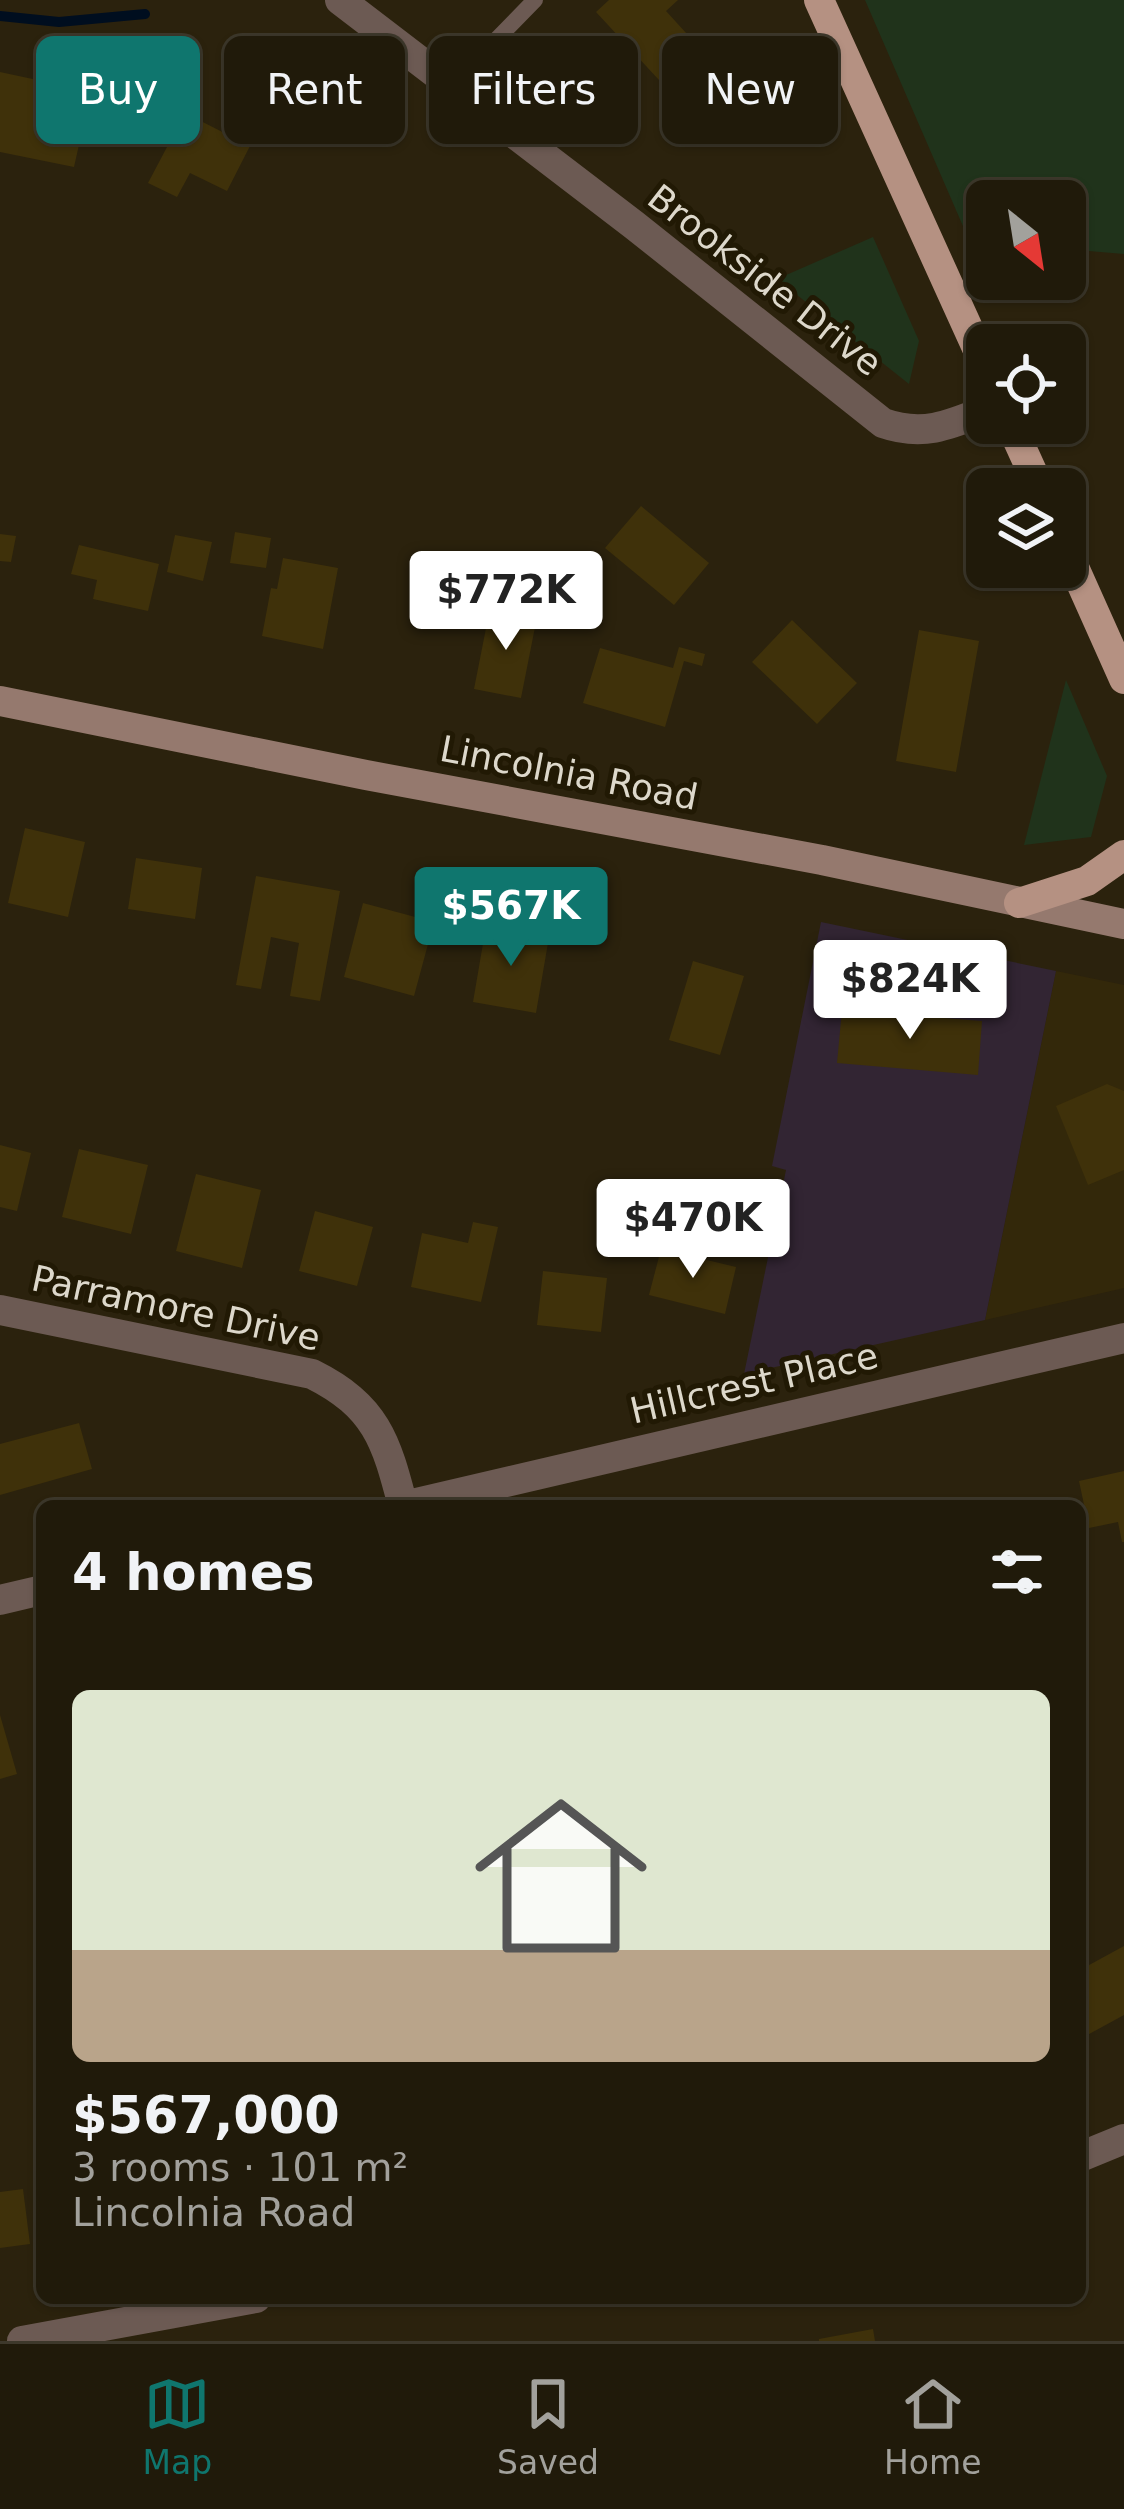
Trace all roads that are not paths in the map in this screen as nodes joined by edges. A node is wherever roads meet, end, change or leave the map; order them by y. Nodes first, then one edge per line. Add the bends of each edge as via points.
1 (340, 0) edge
2 (535, 0) edge
3 (818, 0) edge
4 (500, 36) edge
5 (429, 70) edge
6 (526, 144) edge
7 (966, 324) edge
8 (966, 418) edge
9 (1083, 588) edge
10 (1124, 679) edge
11 (0, 701) edge
12 (1124, 855) edge
13 (1019, 903) junction
14 (1124, 924) edge
15 (0, 1310) edge
16 (1124, 1338) edge
17 (401, 1500) edge
18 (429, 1500) edge
19 (36, 1591) edge
20 (0, 1600) edge
21 (1124, 2138) edge
22 (1086, 2154) edge
23 (223, 2304) edge
24 (22, 2341) edge

1 - 5 street, Brookside Drive
2 - 4 lane
3 - 7 main road
6 - 8 street, Brookside Drive via 884,423 937,430
9 - 10 main road
11 - 13 main road, Lincolnia Road
12 - 13 main road via 1087,881
13 - 14 main road, Lincolnia Road
15 - 17 street, Parramore Drive via 313,1374 370,1415
16 - 18 street, Hillcrest Place
19 - 20 street
21 - 22 street
23 - 24 street

